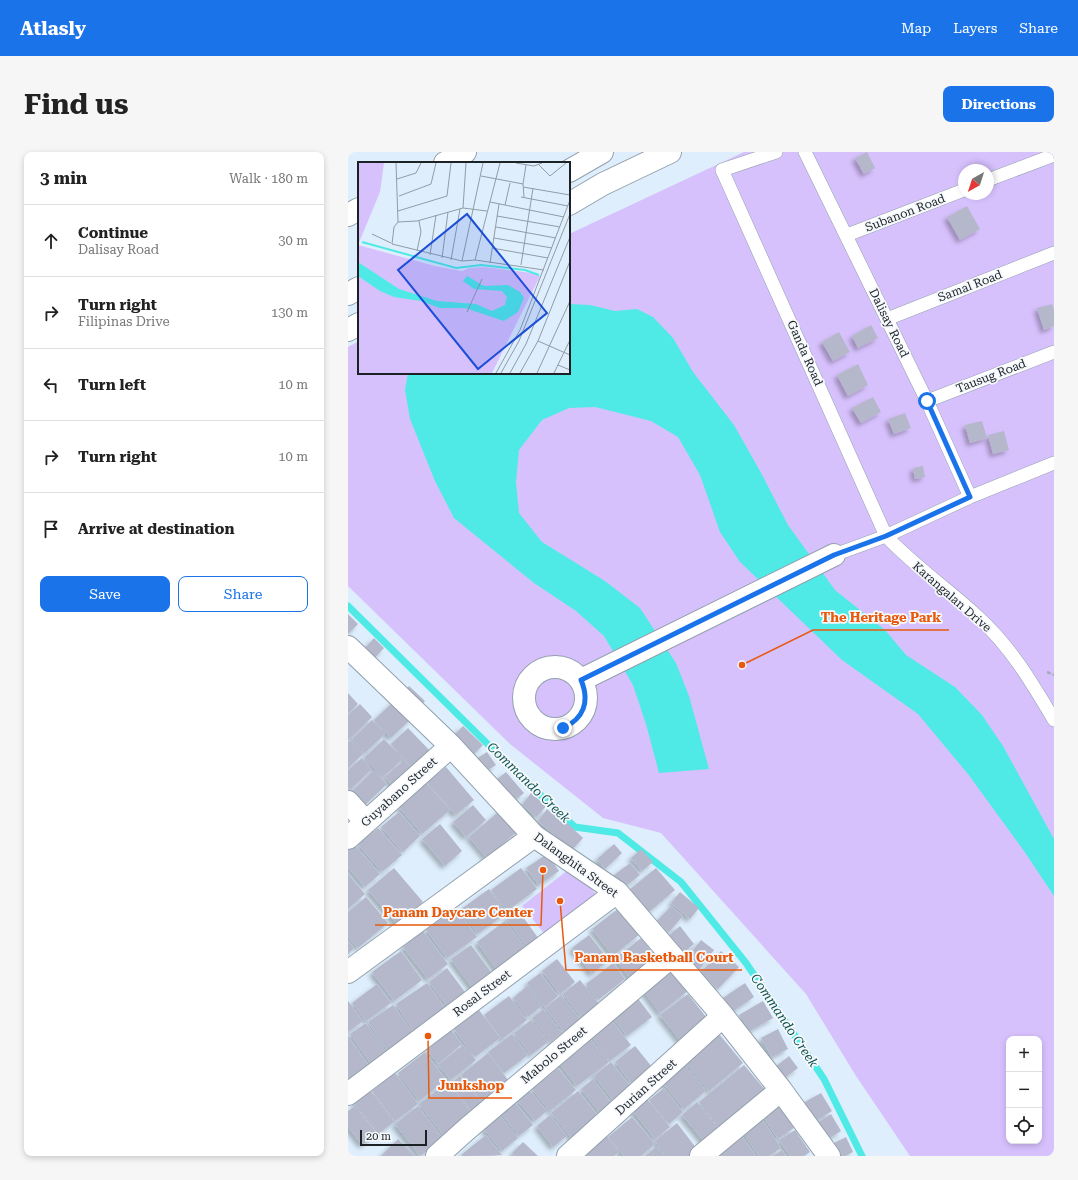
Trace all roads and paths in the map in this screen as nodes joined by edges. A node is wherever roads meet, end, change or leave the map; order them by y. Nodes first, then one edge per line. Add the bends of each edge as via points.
1 (465, 152) edge
2 (602, 152) edge
3 (670, 152) edge
4 (776, 152) edge
5 (805, 152) edge
6 (1054, 155) edge
7 (447, 162) edge
8 (570, 170) edge
9 (994, 178) edge
10 (958, 192) edge
11 (570, 203) edge
12 (358, 210) edge
13 (348, 215) edge
14 (847, 235) junction
15 (1054, 253) edge
16 (358, 289) edge
17 (348, 294) edge
18 (887, 319) junction
19 (358, 325) edge
20 (348, 330) edge
21 (1054, 352) edge
22 (927, 401) junction
23 (1054, 463) edge
24 (970, 497) junction
25 (886, 536) junction
26 (834, 555) joint
27 (348, 647) edge
28 (586, 678) dead end
29 (1054, 720) edge
30 (450, 746) junction
31 (348, 802) edge
32 (366, 822) junction
33 (534, 836) junction
34 (348, 838) edge
35 (616, 892) junction
36 (672, 956) junction
37 (348, 972) edge
38 (723, 1016) junction
39 (781, 1090) junction
40 (348, 1094) edge
41 (437, 1156) edge
42 (568, 1156) edge
43 (701, 1156) edge
44 (829, 1156) edge

1 - 7 street
2 - 8 street
3 - 11 street via 603,184
4 - 25 lane, Ganda Road via 722,170
5 - 14 lane, Dalisay Road
6 - 9 lane
10 - 14 lane, Subanon Road
12 - 13 street
14 - 18 lane, Dalisay Road
15 - 18 lane, Samal Road
16 - 17 street
18 - 22 lane, Dalisay Road
19 - 20 street
21 - 22 lane, Tausug Road
22 - 24 lane, Dalisay Road
23 - 24 lane
24 - 25 lane
25 - 26 lane
25 - 29 lane, Karangalan Drive via 901,552 979,617 1020,663
26 - 28 street
27 - 30 street, Dalanghita Street
30 - 32 street, Guyabano Street
30 - 33 street, Dalanghita Street
31 - 32 street
32 - 34 street, Guyabano Street
33 - 35 street, Dalanghita Street
33 - 37 street
35 - 36 street, Dalanghita Street
35 - 40 street, Rosal Street
36 - 38 street, Dalanghita Street
36 - 41 street, Mabolo Street
38 - 39 street, Dalanghita Street
38 - 42 street, Durian Street
39 - 43 street
39 - 44 street, Dalanghita Street

